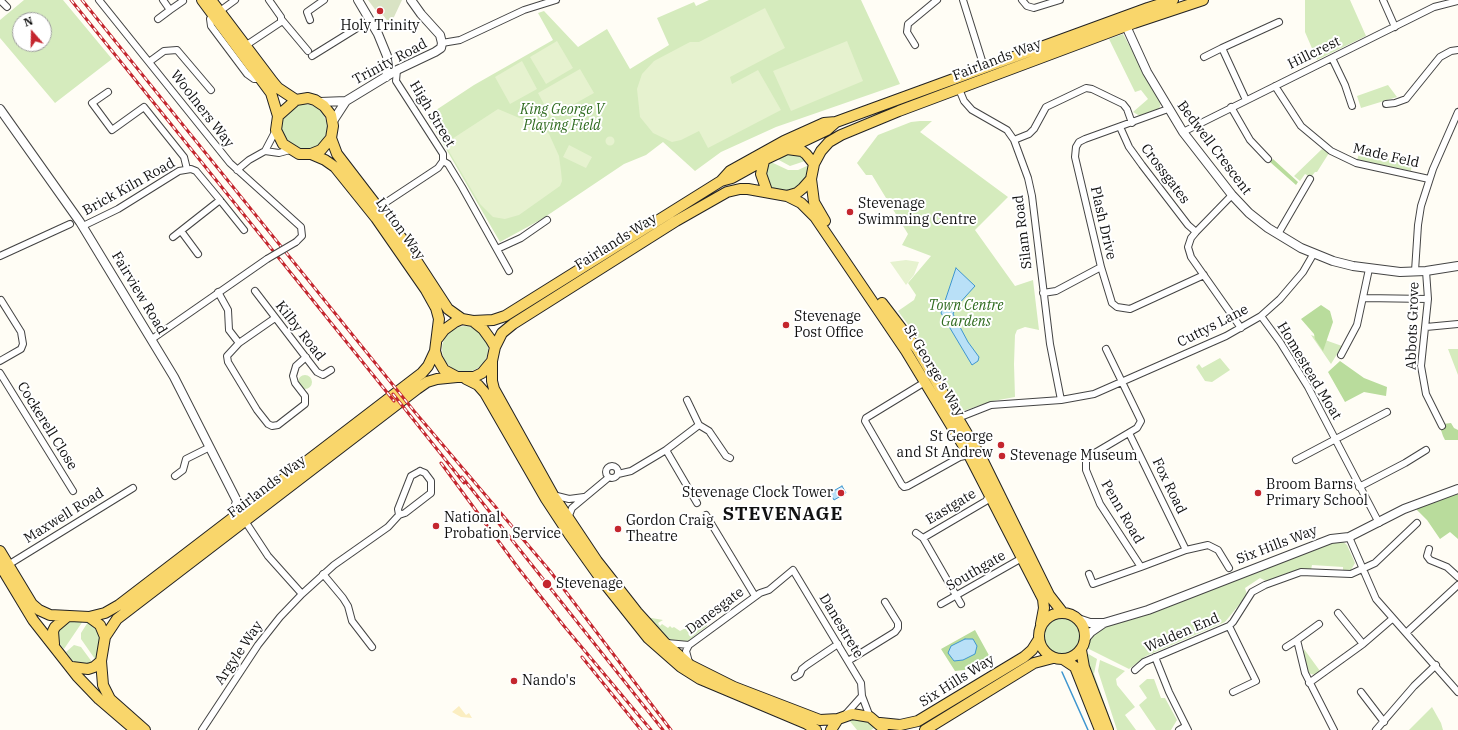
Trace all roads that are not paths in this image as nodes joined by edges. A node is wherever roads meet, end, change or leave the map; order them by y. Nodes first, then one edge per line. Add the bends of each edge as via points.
1 (0, 0) edge
2 (99, 0) edge
3 (163, 0) edge
4 (183, 0) edge
5 (202, 0) edge
6 (211, 0) edge
7 (235, 0) edge
8 (269, 0) edge
9 (324, 0) edge
10 (358, 0) edge
11 (412, 0) edge
12 (556, 0) edge
13 (937, 0) edge
14 (963, 0) edge
15 (1022, 0) edge
16 (1060, 0) edge
17 (1173, 0) edge
18 (1204, 0) edge
19 (1383, 0) edge
20 (1458, 0) edge
21 (1440, 2) edge
22 (7, 8) dead end
23 (170, 10) junction
24 (220, 11) dead end
25 (158, 19) dead end
26 (210, 19) dead end
27 (282, 20) junction
28 (310, 20) dead end
29 (370, 20) junction
30 (1279, 22) dead end
31 (1126, 26) junction
32 (1395, 27) junction
33 (442, 43) junction
34 (915, 45) dead end
35 (245, 46) junction
36 (1222, 48) junction
37 (1458, 50) edge
38 (1204, 57) dead end
39 (1332, 58) junction
40 (149, 62) junction
41 (984, 67) junction
42 (397, 70) junction
43 (386, 77) junction
44 (261, 79) junction
45 (396, 81) junction
46 (1275, 86) junction
47 (959, 89) junction
48 (211, 90) dead end
49 (108, 92) dead end
50 (296, 100) junction
51 (1246, 100) junction
52 (346, 101) junction
53 (320, 102) junction
54 (1386, 104) dead end
55 (1352, 106) dead end
56 (1231, 107) junction
57 (0, 109) edge
58 (1168, 109) junction
59 (1458, 112) edge
60 (278, 116) junction
61 (333, 121) junction
62 (836, 122) junction
63 (1132, 123) junction
64 (1120, 127) junction
65 (276, 130) junction
66 (1183, 132) junction
67 (331, 138) junction
68 (1014, 140) junction
69 (787, 149) junction
70 (290, 150) junction
71 (265, 151) junction
72 (311, 154) junction
73 (1268, 158) dead end
74 (443, 161) junction
75 (764, 162) junction
76 (814, 164) junction
77 (186, 169) junction
78 (237, 170) junction
79 (811, 179) junction
80 (1310, 179) dead end
81 (1429, 179) junction
82 (721, 180) junction
83 (767, 191) junction
84 (1232, 195) junction
85 (787, 196) junction
86 (220, 200) junction
87 (379, 207) junction
88 (547, 220) dead end
89 (70, 224) dead end
90 (82, 226) junction
91 (244, 230) dead end
92 (181, 231) junction
93 (1196, 232) junction
94 (1278, 234) junction
95 (173, 237) dead end
96 (497, 249) junction
97 (1314, 253) junction
98 (198, 254) dead end
99 (0, 256) edge
100 (1458, 266) edge
101 (1101, 267) junction
102 (1369, 269) junction
103 (509, 271) dead end
104 (1415, 271) junction
105 (1426, 271) junction
106 (1204, 275) junction
107 (255, 291) dead end
108 (218, 292) junction
109 (1043, 293) junction
110 (1364, 298) junction
111 (1428, 299) junction
112 (1, 300) dead end
113 (1261, 316) junction
114 (275, 318) junction
115 (462, 320) junction
116 (473, 321) junction
117 (1458, 324) edge
118 (1426, 327) junction
119 (1241, 328) junction
120 (438, 338) junction
121 (152, 339) junction
122 (239, 343) junction
123 (495, 347) junction
124 (1106, 349) dead end
125 (436, 351) junction
126 (1341, 355) dead end
127 (306, 357) junction
128 (0, 361) edge
129 (492, 361) junction
130 (331, 370) dead end
131 (0, 373) edge
132 (461, 378) junction
133 (925, 382) junction
134 (1122, 383) junction
135 (687, 400) dead end
136 (1061, 400) junction
137 (1387, 412) dead end
138 (958, 418) junction
139 (700, 425) junction
140 (1442, 426) dead end
141 (1129, 433) junction
142 (1336, 440) junction
143 (210, 448) junction
144 (666, 450) junction
145 (1426, 450) dead end
146 (969, 455) junction
147 (730, 458) dead end
148 (1296, 460) dead end
149 (618, 474) junction
150 (175, 476) dead end
151 (608, 478) junction
152 (1359, 487) junction
153 (133, 488) dead end
154 (1458, 489) edge
155 (73, 491) dead end
156 (990, 494) junction
157 (553, 495) junction
158 (584, 497) junction
159 (237, 501) junction
160 (697, 503) dead end
161 (252, 504) junction
162 (399, 515) junction
163 (706, 515) dead end
164 (568, 518) junction
165 (232, 519) junction
166 (1377, 519) junction
167 (245, 521) junction
168 (1417, 523) dead end
169 (916, 533) dead end
170 (1349, 537) junction
171 (923, 538) junction
172 (1429, 549) dead end
173 (1186, 550) junction
174 (0, 551) edge
175 (1022, 558) junction
176 (4, 565) edge
177 (1141, 567) junction
178 (1229, 568) dead end
179 (1363, 569) junction
180 (793, 570) joint
181 (323, 574) junction
182 (1089, 574) dead end
183 (1458, 577) edge
184 (1458, 586) edge
185 (302, 594) junction
186 (755, 596) junction
187 (957, 596) junction
188 (885, 602) dead end
189 (941, 604) dead end
190 (961, 604) dead end
191 (1063, 613) junction
192 (1338, 613) dead end
193 (68, 616) junction
194 (89, 617) junction
195 (1392, 619) junction
196 (1078, 620) junction
197 (1104, 623) junction
198 (1041, 624) junction
199 (1319, 624) dead end
200 (1229, 626) junction
201 (1406, 633) junction
202 (105, 637) junction
203 (1039, 639) junction
204 (1085, 639) junction
205 (1297, 640) junction
206 (665, 643) junction
207 (54, 644) junction
208 (838, 644) junction
209 (1363, 644) junction
210 (689, 645) junction
211 (372, 647) dead end
212 (1286, 647) dead end
213 (1081, 650) junction
214 (1155, 657) junction
215 (1058, 658) junction
216 (101, 661) junction
217 (848, 661) junction
218 (690, 665) junction
219 (1436, 665) junction
220 (72, 667) junction
221 (1135, 670) dead end
222 (795, 677) dead end
223 (1309, 683) junction
224 (1457, 688) edge
225 (1233, 692) dead end
226 (1361, 692) dead end
227 (862, 696) junction
228 (841, 717) junction
229 (870, 717) junction
230 (1384, 722) junction
231 (882, 727) edge
232 (1187, 728) edge
233 (135, 730) edge
234 (145, 730) edge
235 (202, 730) edge
236 (816, 730) edge
237 (831, 730) edge
238 (925, 730) edge
239 (1100, 730) edge
240 (1108, 730) edge
241 (1179, 730) edge
242 (1334, 730) edge
243 (1376, 730) edge

1 - 22 street
2 - 40 street, Woolners Way
3 - 23 street
4 - 23 street
5 - 44 main road
6 - 35 main road
7 - 24 street
8 - 27 street
9 - 28 street via 307,12
10 - 29 street
11 - 33 street via 440,35
12 - 33 street via 524,10 460,40
13 - 34 street via 908,24 907,32
14 - 41 street
15 - 16 street via 1026,6 1034,8
17 - 41 main road, Fairlands Way
18 - 31 main road, Fairlands Way
19 - 32 street
20 - 21 street, Hillcrest
21 - 32 street, Hillcrest
23 - 25 street
26 - 44 street via 211,26 248,74 254,79
27 - 29 street via 310,54
27 - 35 street
29 - 43 street via 387,56
30 - 36 street
31 - 47 main road, Fairlands Way
31 - 58 street, Bedwell Crescent via 1144,67
32 - 39 street, Hillcrest
33 - 42 street, Trinity Road via 440,50
35 - 50 main road via 278,88
36 - 38 street
36 - 51 street
37 - 54 street via 1440,56 1406,99
39 - 46 street, Hillcrest
39 - 55 street
40 - 48 street, Woolners Way via 164,51 177,50
40 - 78 street, Woolners Way
41 - 62 main road, Fairlands Way
42 - 43 street, Trinity Road
42 - 45 street, High Street
43 - 45 street, High Street
43 - 52 street, Trinity Road
44 - 60 main road via 273,96
45 - 74 street, High Street via 443,154
46 - 51 street, Hillcrest
46 - 81 street, Made Feld via 1301,126 1331,152 1356,164
47 - 68 street, Silam Road via 964,101 972,110 1007,130
47 - 76 main road, Fairlands Way via 841,135 829,142
49 - 77 street, Brick Kiln Road via 92,102 112,130 144,107 184,157
50 - 53 main road via 308,98
50 - 60 main road
51 - 56 street, Hillcrest
52 - 53 street, Trinity Road
52 - 61 street, Trinity Road
53 - 61 main road via 327,108
56 - 66 street, Hillcrest
56 - 73 street via 1250,140
57 - 90 street, Fairview Road
58 - 63 street, Plash Drive
58 - 66 street, Bedwell Crescent
59 - 81 street
60 - 65 main road
61 - 67 main road, Lytton Way
62 - 69 main road, Fairlands Way via 827,130
62 - 82 main road, Fairlands Way via 824,123 777,145 730,171
63 - 64 street, Plash Drive
63 - 68 street via 1127,109 1119,101 1086,88 1046,106 1034,129
64 - 93 street, Crossgates via 1142,166
64 - 101 street, Plash Drive via 1082,140 1075,150
65 - 70 main road via 283,144
65 - 71 street
66 - 84 street, Bedwell Crescent
67 - 72 main road via 320,150
67 - 87 main road, Lytton Way via 337,154
68 - 109 street, Silam Road via 1032,196
69 - 75 main road, Fairlands Way
69 - 76 main road via 802,151
70 - 71 street via 279,153
70 - 72 main road, Lytton Way via 299,154
71 - 78 street
72 - 120 main road, Lytton Way via 335,167 407,261 436,308 439,319
74 - 87 street via 438,168
74 - 96 street, High Street via 448,164
75 - 82 main road, Fairlands Way via 732,178
75 - 83 main road via 761,174
76 - 79 main road, Fairlands Way
77 - 86 street, Brick Kiln Road via 196,172
77 - 90 street, Brick Kiln Road via 118,209
78 - 108 street, Woolners Way, bridge via 301,227 302,236
79 - 85 main road via 803,188
79 - 138 main road, St George's Way via 812,196 817,208 917,349
80 - 94 street
81 - 104 street via 1419,211
82 - 116 main road, Fairlands Way via 505,316 493,320
83 - 85 main road, Fairlands Way
83 - 123 main road, Fairlands Way via 740,188 706,204 512,324 502,333
84 - 93 street
84 - 94 street, Bedwell Crescent
85 - 133 main road, St George's Way via 815,217 890,325
86 - 91 street, Brick Kiln Road
86 - 92 street
87 - 115 main road, Lytton Way via 448,309
88 - 96 street via 521,238
89 - 99 street
90 - 121 street, Fairview Road
92 - 95 street
92 - 98 street
93 - 106 street via 1191,238 1189,249 1191,257
94 - 97 street, Bedwell Crescent
96 - 103 street, High Street
97 - 102 street, Bedwell Crescent via 1333,261
97 - 113 street, Cuttys Lane via 1296,282
100 - 105 street, Bedwell Crescent
101 - 106 street, Plash Drive via 1112,303 1122,310 1130,310
101 - 109 street via 1056,291
102 - 104 street, Bedwell Crescent
102 - 110 street
104 - 105 street, Bedwell Crescent
105 - 111 street, Abbots Grove
106 - 119 street
107 - 114 street, Kilby Road
108 - 121 street
108 - 122 street via 228,310 230,330
109 - 136 street, Silam Road
110 - 111 street
110 - 126 street via 1358,325
111 - 118 street, Abbots Grove
112 - 128 street via 21,332 23,344 21,349
113 - 119 street, Cuttys Lane
113 - 142 street, Homestead Moat via 1300,374
114 - 122 street
114 - 127 street, Kilby Road
115 - 116 main road
115 - 120 main road via 450,326
116 - 123 main road via 487,332
117 - 118 street
118 - 140 street, Abbots Grove via 1421,366 1426,394
119 - 134 street, Cuttys Lane
120 - 125 main road, Lytton Way
121 - 143 street, Fairview Road
122 - 127 street via 227,356 228,362 253,404 272,426 278,425 305,404 305,396 293,376 296,366
123 - 129 main road
124 - 134 street
125 - 132 main road via 444,370
125 - 161 main road, Fairlands Way via 422,373
127 - 130 street, Kilby Road via 318,374 325,374
129 - 132 main road via 482,373
129 - 157 main road via 494,389
131 - 155 street, Cockerell Close
132 - 167 main road, Fairlands Way via 427,382
132 - 236 main road via 478,386 485,394 546,499 593,568 648,638 694,676 712,686 807,724
133 - 146 main road, St George's Way
133 - 146 street via 866,418 865,422 902,485 908,486 960,457
134 - 136 street, Cuttys Lane via 1094,394
134 - 141 street, Penn Road via 1140,418 1139,426
135 - 139 street
136 - 138 street, Cuttys Lane via 991,405
137 - 142 street
138 - 191 main road, St George's Way via 991,475 1051,600
139 - 144 street
139 - 147 street via 709,431
141 - 173 street, Fox Road
141 - 177 street, Penn Road via 1090,456 1085,467 1100,504
142 - 148 street, Homestead Moat
142 - 152 street, Homestead Moat
143 - 150 street via 186,459 183,470
143 - 159 street, Fairview Road
144 - 149 street via 631,470
144 - 160 street
145 - 152 street
146 - 156 main road, St George's Way
149 - 151 street via 615,478
149 - 151 street via 616,467 611,466 605,471
151 - 158 street
152 - 166 street, Homestead Moat
153 - 176 street, Maxwell Road
154 - 166 street, Six Hills Way
156 - 171 street, Eastgate via 986,501
156 - 175 main road, St George's Way
157 - 158 street via 569,499
157 - 164 main road
158 - 164 street via 572,508
159 - 161 street
159 - 165 street
161 - 165 main road, Fairlands Way
162 - 162 street, Argyle Way via 398,509 411,476 420,471 425,473 431,480 431,493 405,514
162 - 181 street, Argyle Way via 388,527
163 - 186 street, Danesgate
164 - 206 main road via 597,561
165 - 194 main road, Fairlands Way via 119,605 105,613
166 - 170 street, Six Hills Way
167 - 185 street via 268,556
167 - 202 main road, Fairlands Way via 117,619
168 - 179 street, Walden End via 1384,557
169 - 171 street, Eastgate
170 - 179 street
170 - 197 street, Six Hills Way via 1331,539 1148,610
171 - 187 street, Eastgate
172 - 183 street via 1426,556 1430,560 1447,567
173 - 177 street
173 - 178 street via 1203,545 1213,546
174 - 176 main road
175 - 187 street, Southgate
175 - 198 main road, St George's Way via 1043,599
176 - 193 main road via 39,610
176 - 207 main road via 33,620
177 - 182 street via 1093,584
179 - 195 street via 1376,599
179 - 200 street, Walden End via 1346,575 1301,572 1265,586 1252,592
180 - 186 street, Danesgate via 769,590
180 - 208 street, Danestrete
181 - 185 street, Argyle Way
181 - 211 street via 343,598 354,624
184 - 201 street
185 - 235 street, Argyle Way via 258,644
186 - 210 street, Danesgate
187 - 189 street, Southgate
187 - 190 street, Eastgate
188 - 217 street via 898,623 898,628
191 - 196 main road
191 - 198 main road via 1050,616
192 - 209 street
193 - 194 main road
193 - 207 main road via 59,622 53,631
194 - 202 main road via 100,625
195 - 201 street
195 - 209 street
196 - 197 street, Six Hills Way
196 - 204 main road
197 - 204 street, Six Hills Way
198 - 203 main road
199 - 205 street
200 - 214 street, Walden End
200 - 225 street via 1256,681
201 - 219 street
202 - 216 main road
203 - 215 main road via 1043,649
203 - 231 main road, Six Hills Way via 1024,657 918,721
204 - 213 main road
205 - 212 street
205 - 223 street
206 - 210 street, Danesgate
206 - 218 main road
207 - 220 main road
208 - 217 street, Danestrete
208 - 222 street via 807,665
209 - 223 street
210 - 218 street, Danesgate via 686,655
213 - 215 main road via 1074,656
213 - 240 main road via 1084,668
214 - 221 street, Walden End
214 - 232 street via 1168,692
215 - 238 main road, Six Hills Way via 1034,663
215 - 239 main road via 1075,667
216 - 220 main road via 88,669
216 - 234 main road via 103,685 110,699
217 - 227 street, Danestrete via 861,683
218 - 228 main road via 734,687 813,717 824,720
219 - 224 street
219 - 230 street via 1414,686
220 - 233 main road via 99,699
223 - 242 street
226 - 230 street
227 - 228 street
227 - 229 street, Danestrete
228 - 229 main road via 858,714
228 - 237 main road
229 - 231 main road
230 - 243 street
232 - 241 street

